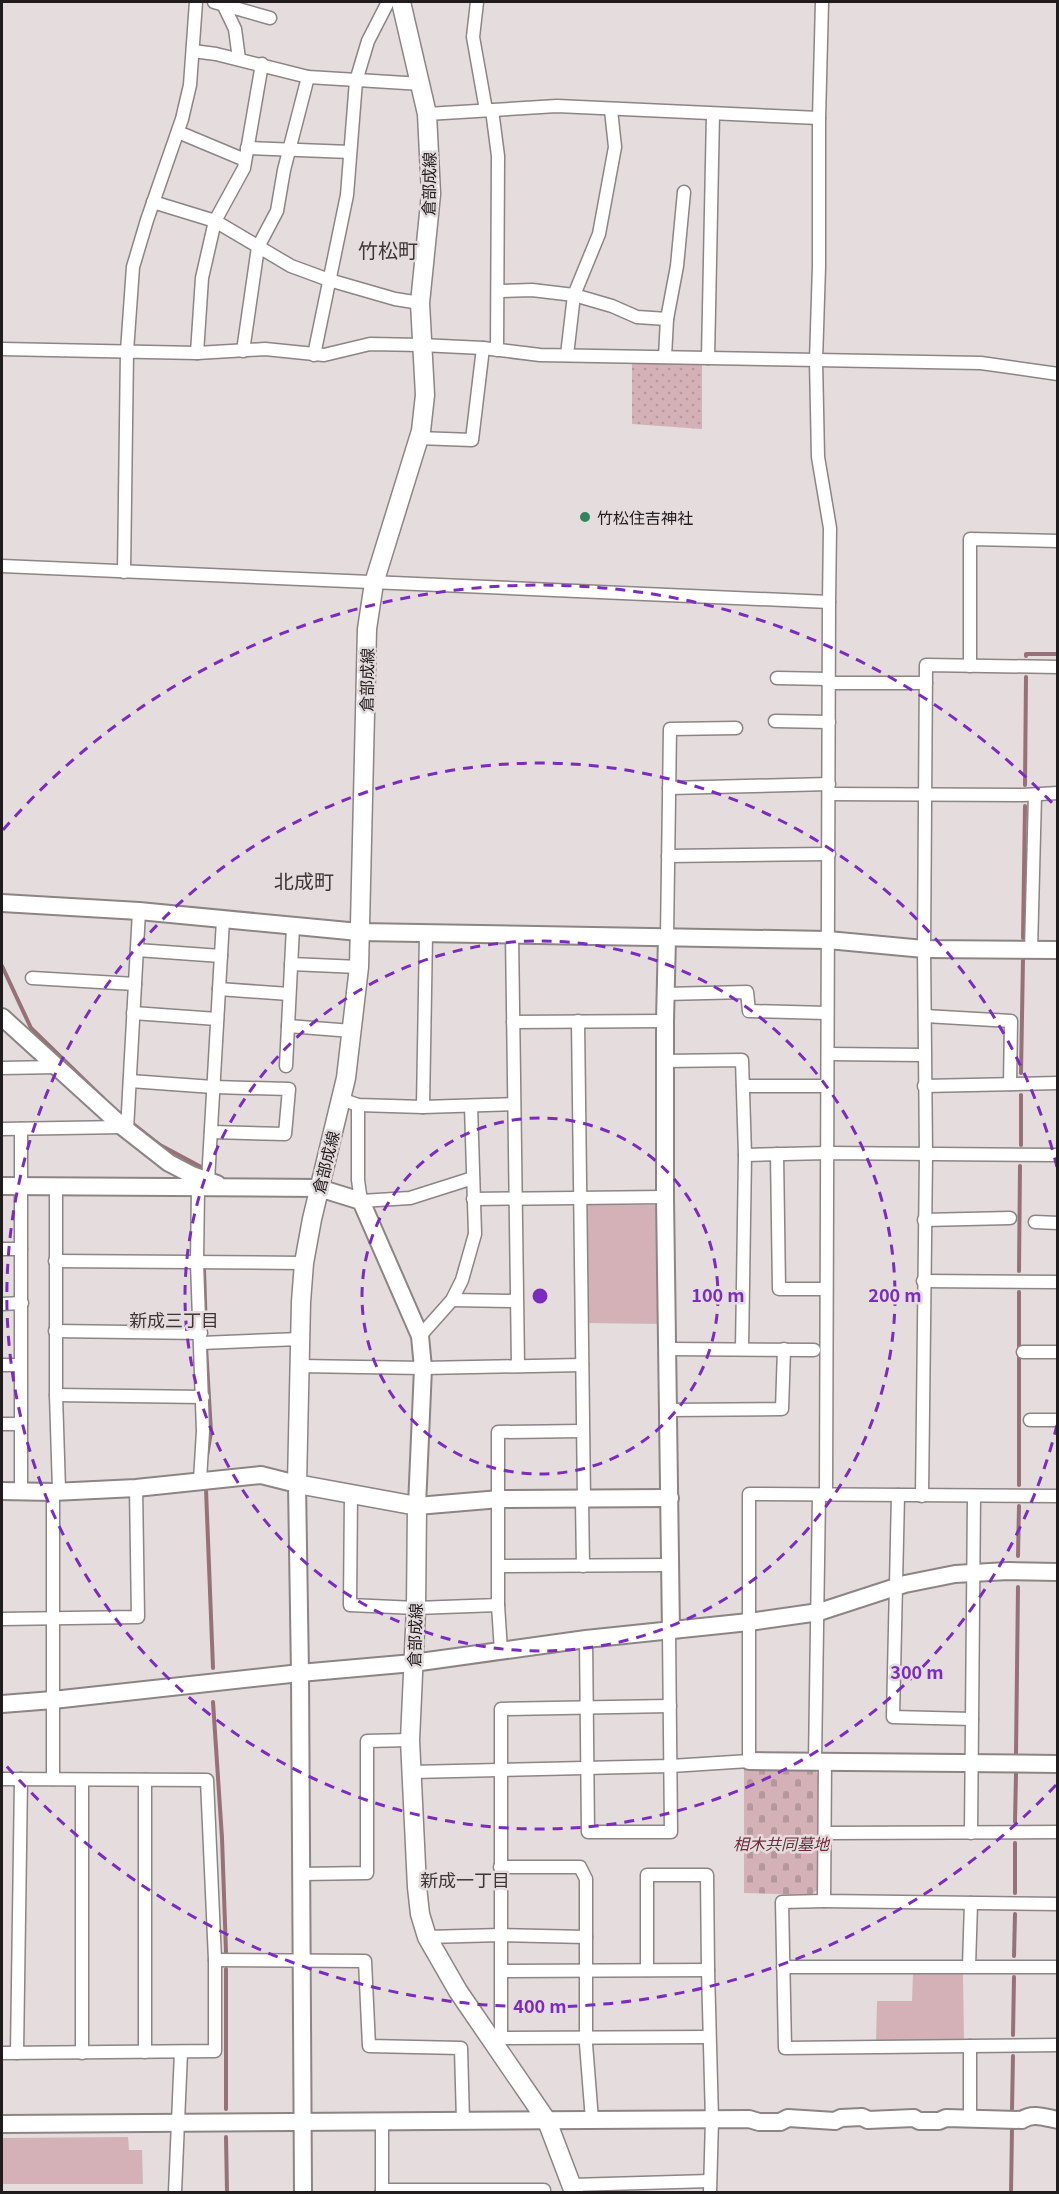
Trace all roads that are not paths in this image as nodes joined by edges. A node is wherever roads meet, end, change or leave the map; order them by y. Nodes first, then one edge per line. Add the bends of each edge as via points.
1 (196, 2) edge
2 (388, 2) edge
3 (401, 2) edge
4 (477, 2) edge
5 (822, 2) edge
6 (219, 3) edge
7 (270, 18) dead end
8 (193, 51) junction
9 (239, 59) junction
10 (262, 64) junction
11 (308, 77) junction
12 (356, 81) junction
13 (422, 84) junction
14 (489, 110) junction
15 (611, 110) junction
16 (427, 114) junction
17 (713, 114) junction
18 (819, 118) junction
19 (178, 132) junction
20 (290, 148) junction
21 (350, 152) junction
22 (246, 154) junction
23 (684, 192) dead end
24 (153, 202) junction
25 (215, 220) junction
26 (258, 247) junction
27 (329, 280) junction
28 (498, 291) junction
29 (574, 295) junction
30 (420, 303) junction
31 (667, 319) junction
32 (422, 345) junction
33 (483, 348) junction
34 (2, 349) edge
35 (497, 350) junction
36 (127, 351) junction
37 (243, 351) junction
38 (197, 353) junction
39 (314, 355) junction
40 (567, 355) junction
41 (665, 357) junction
42 (708, 358) junction
43 (816, 361) junction
44 (1058, 374) edge
45 (418, 438) junction
46 (1058, 541) edge
47 (2, 566) edge
48 (124, 572) junction
49 (374, 583) junction
50 (829, 602) junction
51 (970, 666) junction
52 (1058, 667) edge
53 (777, 678) dead end
54 (829, 681) junction
55 (926, 683) junction
56 (775, 721) dead end
57 (828, 722) junction
58 (736, 728) dead end
59 (669, 788) junction
60 (829, 789) junction
61 (1058, 793) edge
62 (1035, 795) junction
63 (924, 796) junction
64 (828, 854) junction
65 (668, 856) junction
66 (2, 903) edge
67 (139, 911) junction
68 (223, 920) junction
69 (293, 927) junction
70 (359, 932) junction
71 (426, 934) junction
72 (512, 934) junction
73 (667, 937) junction
74 (828, 940) junction
75 (924, 949) junction
76 (137, 950) junction
77 (1031, 950) junction
78 (1058, 950) edge
79 (221, 956) junction
80 (291, 964) junction
81 (359, 967) junction
82 (32, 978) dead end
83 (135, 984) junction
84 (219, 989) junction
85 (665, 993) junction
86 (289, 994) junction
87 (133, 1013) junction
88 (827, 1013) junction
89 (925, 1016) junction
90 (2, 1017) edge
91 (217, 1019) junction
92 (665, 1020) junction
93 (578, 1021) junction
94 (513, 1022) junction
95 (288, 1026) junction
96 (352, 1031) junction
97 (828, 1054) junction
98 (924, 1055) junction
99 (665, 1061) junction
100 (286, 1066) dead end
101 (57, 1067) junction
102 (2, 1068) edge
103 (130, 1081) junction
104 (1058, 1083) edge
105 (1010, 1084) junction
106 (743, 1086) junction
107 (827, 1086) junction
108 (924, 1086) junction
109 (213, 1087) junction
110 (349, 1102) junction
111 (514, 1104) junction
112 (471, 1106) junction
113 (423, 1107) junction
114 (125, 1128) junction
115 (2, 1129) edge
116 (21, 1129) junction
117 (211, 1132) junction
118 (827, 1153) junction
119 (777, 1154) junction
120 (745, 1155) junction
121 (926, 1155) junction
122 (1058, 1155) edge
123 (473, 1178) junction
124 (203, 1184) junction
125 (20, 1185) junction
126 (2, 1186) edge
127 (56, 1186) junction
128 (319, 1188) junction
129 (665, 1197) junction
130 (579, 1198) junction
131 (474, 1199) junction
132 (515, 1199) junction
133 (361, 1201) junction
134 (1010, 1218) dead end
135 (924, 1220) junction
136 (1035, 1222) dead end
137 (1058, 1223) edge
138 (2, 1249) edge
139 (21, 1249) junction
140 (55, 1262) junction
141 (197, 1263) junction
142 (304, 1263) junction
143 (923, 1281) junction
144 (1058, 1282) edge
145 (826, 1289) junction
146 (452, 1300) junction
147 (516, 1301) junction
148 (22, 1303) junction
149 (2, 1304) edge
150 (55, 1331) junction
151 (420, 1336) junction
152 (201, 1338) junction
153 (300, 1340) junction
154 (669, 1349) junction
155 (742, 1349) junction
156 (784, 1350) junction
157 (814, 1350) dead end
158 (1023, 1352) dead end
159 (1058, 1352) edge
160 (2, 1365) edge
161 (20, 1365) junction
162 (582, 1365) junction
163 (299, 1366) junction
164 (518, 1366) junction
165 (423, 1368) junction
166 (56, 1395) junction
167 (203, 1397) junction
168 (669, 1410) junction
169 (1030, 1420) dead end
170 (1058, 1420) edge
171 (2, 1424) edge
172 (21, 1424) junction
173 (582, 1431) junction
174 (200, 1480) junction
175 (297, 1484) junction
176 (136, 1488) junction
177 (2, 1491) edge
178 (21, 1491) junction
179 (56, 1491) junction
180 (351, 1494) junction
181 (822, 1495) junction
182 (897, 1495) junction
183 (922, 1496) junction
184 (974, 1496) junction
185 (1058, 1496) edge
186 (670, 1498) junction
187 (500, 1499) junction
188 (583, 1500) junction
189 (417, 1506) junction
190 (499, 1566) junction
191 (583, 1566) junction
192 (670, 1566) junction
193 (1058, 1572) edge
194 (974, 1573) junction
195 (896, 1587) junction
196 (498, 1605) junction
197 (416, 1608) junction
198 (817, 1612) junction
199 (2, 1619) edge
200 (53, 1619) junction
201 (749, 1622) junction
202 (670, 1631) junction
203 (586, 1639) junction
204 (501, 1651) junction
205 (413, 1663) junction
206 (300, 1673) junction
207 (53, 1700) junction
208 (2, 1704) edge
209 (586, 1706) junction
210 (670, 1706) junction
211 (972, 1719) junction
212 (411, 1740) junction
213 (749, 1761) junction
214 (820, 1762) junction
215 (972, 1763) junction
216 (1058, 1764) edge
217 (671, 1766) junction
218 (586, 1768) junction
219 (501, 1769) junction
220 (412, 1772) junction
221 (2, 1779) edge
222 (21, 1779) junction
223 (53, 1779) junction
224 (82, 1780) junction
225 (145, 1780) junction
226 (1058, 1832) edge
227 (826, 1833) junction
228 (971, 1833) junction
229 (501, 1867) junction
230 (301, 1874) junction
231 (824, 1901) junction
232 (971, 1903) junction
233 (1058, 1904) edge
234 (501, 1935) junction
235 (427, 1937) junction
236 (586, 1937) junction
237 (215, 1960) junction
238 (302, 1960) junction
239 (969, 1966) junction
240 (783, 1967) junction
241 (1058, 1967) edge
242 (586, 1970) junction
243 (647, 1970) junction
244 (708, 1970) junction
245 (502, 1971) junction
246 (586, 2037) junction
247 (710, 2037) junction
248 (498, 2042) junction
249 (1058, 2045) edge
250 (970, 2046) junction
251 (145, 2052) junction
252 (181, 2052) junction
253 (2, 2053) edge
254 (17, 2053) junction
255 (82, 2053) junction
256 (970, 2118) junction
257 (592, 2120) junction
258 (712, 2120) junction
259 (1058, 2120) edge
260 (463, 2121) junction
261 (547, 2121) junction
262 (302, 2122) junction
263 (179, 2123) junction
264 (382, 2123) junction
265 (2, 2124) edge
266 (710, 2187) edge
267 (573, 2189) edge
268 (382, 2191) edge
269 (175, 2193) edge
270 (303, 2193) edge
271 (544, 2193) edge

1 - 8 street
2 - 12 street via 368,41
3 - 13 main road, 倉部成線
4 - 14 street via 473,37
5 - 18 street
6 - 7 street
6 - 9 street via 235,29
8 - 9 street
8 - 19 street via 190,85
9 - 10 street
10 - 11 street
10 - 22 street
11 - 12 street
11 - 20 street
12 - 13 street
12 - 21 street
13 - 16 main road, 倉部成線
14 - 15 street via 557,106
14 - 16 street
14 - 28 street via 498,156
15 - 17 street
15 - 29 street via 615,147 598,234
16 - 30 main road, 倉部成線 via 430,194
17 - 18 street
17 - 42 street
18 - 43 street
19 - 22 street
19 - 24 street
20 - 21 street
20 - 22 street
20 - 26 street via 277,211
21 - 27 street via 347,195
22 - 25 street via 244,168
23 - 31 street
24 - 25 street
24 - 36 street via 133,267
25 - 26 street
25 - 38 street via 202,278
26 - 27 street via 291,266
26 - 37 street
27 - 30 street
27 - 39 street
28 - 29 street
28 - 35 street
29 - 31 street via 637,317
29 - 40 street
30 - 32 main road, 倉部成線
31 - 41 street
32 - 33 street
32 - 39 street via 370,344
32 - 45 main road, 倉部成線 via 425,395
33 - 35 street
33 - 45 street via 472,440
34 - 36 street
35 - 40 street
36 - 38 street
36 - 48 street
37 - 38 street
37 - 39 street via 265,349
40 - 41 street
41 - 42 street
42 - 43 street
43 - 44 street via 981,363
43 - 50 street via 818,457 831,528
45 - 49 main road, 倉部成線
46 - 51 street via 970,539
47 - 48 street
48 - 49 street
49 - 50 street
49 - 70 main road, 倉部成線 via 367,628
50 - 54 street
51 - 52 street
51 - 55 street via 926,665
53 - 54 street
54 - 55 street
54 - 57 street
55 - 63 street
56 - 57 street
57 - 60 street
58 - 59 street via 670,729
59 - 60 street
59 - 65 street
60 - 63 street
60 - 64 street
61 - 62 street
62 - 63 street
62 - 77 street
63 - 75 street
64 - 65 street
64 - 74 street
65 - 73 street
66 - 67 street
67 - 68 street
67 - 76 street
68 - 69 street
68 - 79 street
69 - 70 street
69 - 80 street
70 - 71 street
70 - 81 main road, 倉部成線
71 - 72 street
71 - 113 street
72 - 73 street
72 - 94 street
73 - 74 street
73 - 85 street
74 - 75 street
74 - 88 street
75 - 77 street
75 - 89 street
76 - 79 street
76 - 83 street
77 - 78 street
79 - 84 street
80 - 81 street
80 - 86 street
81 - 96 main road, 倉部成線
82 - 83 street
83 - 87 street
84 - 86 street
84 - 91 street
85 - 88 street via 747,992 749,1011
85 - 92 street
86 - 95 street
87 - 91 street
87 - 103 street
88 - 97 street
89 - 98 street
89 - 105 street via 1011,1021
90 - 101 street
91 - 109 street
92 - 93 street
92 - 99 street
93 - 94 street
93 - 130 street
94 - 111 street
95 - 96 street
95 - 100 street
96 - 110 main road, 倉部成線 via 346,1078
97 - 98 street
97 - 107 street
98 - 108 street
99 - 106 street via 742,1060
99 - 129 street
101 - 102 street
101 - 114 street
103 - 109 street
103 - 114 street
104 - 105 street
105 - 108 street
106 - 107 street
106 - 120 street
107 - 118 street
108 - 121 street
109 - 117 street
109 - 117 street via 289,1089 285,1134
110 - 113 street
110 - 128 main road, 倉部成線
110 - 133 street
111 - 112 street
111 - 132 street
112 - 113 street
112 - 123 street
114 - 116 street
114 - 124 street
115 - 116 street
116 - 125 street
117 - 124 street
118 - 119 street
118 - 121 street
118 - 145 street
119 - 120 street
119 - 145 street via 779,1288
120 - 155 street
121 - 122 street
121 - 135 street
123 - 131 street
123 - 133 street via 410,1198
124 - 127 street
124 - 128 street via 229,1188
124 - 141 street
125 - 126 street
125 - 127 street
125 - 139 street
127 - 140 street
128 - 133 street
128 - 142 main road, 倉部成線
129 - 130 street
129 - 154 street
130 - 132 street
130 - 162 street
131 - 132 street
131 - 146 street via 475,1234
132 - 147 street
133 - 151 street
134 - 135 street
135 - 143 street
136 - 137 street
138 - 139 street
139 - 148 street
140 - 141 street
140 - 150 street
141 - 142 street
141 - 152 street
142 - 153 main road, 倉部成線
143 - 144 street
143 - 183 street
145 - 181 street
146 - 147 street
146 - 151 street
147 - 164 street
148 - 149 street
148 - 161 street
150 - 152 street
150 - 166 street
151 - 165 street
152 - 153 street
152 - 167 street
153 - 163 main road, 倉部成線
154 - 155 street
154 - 168 street
155 - 156 street
156 - 157 street
156 - 168 street via 782,1409
158 - 159 street
160 - 161 street
161 - 172 street
162 - 164 street
162 - 173 street
163 - 165 street
163 - 175 main road, 倉部成線
164 - 165 street
165 - 189 street
166 - 167 street
166 - 179 street
167 - 174 street
168 - 186 street
169 - 170 street
171 - 172 street
172 - 178 street
173 - 187 street via 498,1432
173 - 188 street
174 - 175 street via 261,1475
174 - 176 street
175 - 180 main road
175 - 206 street
176 - 179 street
176 - 200 street via 138,1617
177 - 178 street
178 - 179 street
179 - 200 street
180 - 189 main road
180 - 197 street via 350,1605
181 - 182 street
181 - 198 street
181 - 201 street via 749,1494
182 - 183 street
182 - 195 street
183 - 184 street
184 - 185 street
184 - 194 street
186 - 188 street
186 - 192 street
187 - 188 street
187 - 189 street
187 - 190 street
188 - 191 street
189 - 197 main road, 倉部成線
190 - 191 street
190 - 196 street
191 - 192 street
192 - 202 street
193 - 194 street
194 - 195 street
194 - 211 street
195 - 198 street
195 - 211 street via 893,1717
196 - 197 street
196 - 204 street
197 - 205 main road, 倉部成線
198 - 201 street
198 - 214 street
199 - 200 street
200 - 207 street
201 - 202 street
201 - 213 street
202 - 203 street
202 - 210 street
203 - 204 street
203 - 209 street
204 - 205 street
205 - 206 street
205 - 212 main road, 倉部成線
206 - 207 street
206 - 230 street
207 - 208 street
207 - 223 street
209 - 210 street
209 - 218 street
209 - 219 street via 501,1708
210 - 217 street
211 - 215 street
212 - 220 main road, 倉部成線
212 - 230 street via 367,1741 367,1873
213 - 214 street
213 - 217 street
214 - 215 street
214 - 227 street
215 - 216 street
215 - 228 street
217 - 218 street
217 - 218 street via 671,1832 588,1832
218 - 219 street
219 - 220 street
219 - 229 street
220 - 235 main road, 倉部成線 via 417,1887
221 - 222 street
222 - 223 street
222 - 254 street
223 - 224 street
224 - 225 street
224 - 255 street
225 - 237 street via 207,1780
225 - 251 street
226 - 228 street
227 - 228 street
227 - 231 street
229 - 234 street
229 - 236 street via 580,1867 586,1879
230 - 238 street
231 - 232 street
231 - 240 street via 782,1902
232 - 233 street
232 - 239 street
234 - 235 street
234 - 236 street
234 - 245 street
235 - 248 main road, 倉部成線 via 458,1991
236 - 242 street
237 - 238 street
237 - 252 street via 215,2051
238 - 260 street via 365,1961 369,2046 461,2049
238 - 262 street
239 - 240 street
239 - 241 street
240 - 250 street via 785,2048
242 - 243 street
242 - 245 street
242 - 246 street
243 - 244 street
243 - 244 street via 647,1875 707,1875
244 - 247 street
245 - 248 street
246 - 247 street
246 - 248 street
246 - 257 street
247 - 258 street
248 - 261 main road, 倉部成線
249 - 250 street
250 - 256 street
251 - 252 street
251 - 255 street
252 - 263 street
253 - 254 street
254 - 255 street
256 - 258 street
256 - 259 street via 1022,2120 1027,2116 1047,2116
257 - 258 street
257 - 261 street
258 - 266 street
260 - 261 street
260 - 264 street
261 - 267 main road, 倉部成線
262 - 263 street
262 - 264 street
262 - 270 street
263 - 265 street
263 - 269 street
264 - 268 street
266 - 267 street
268 - 271 street

